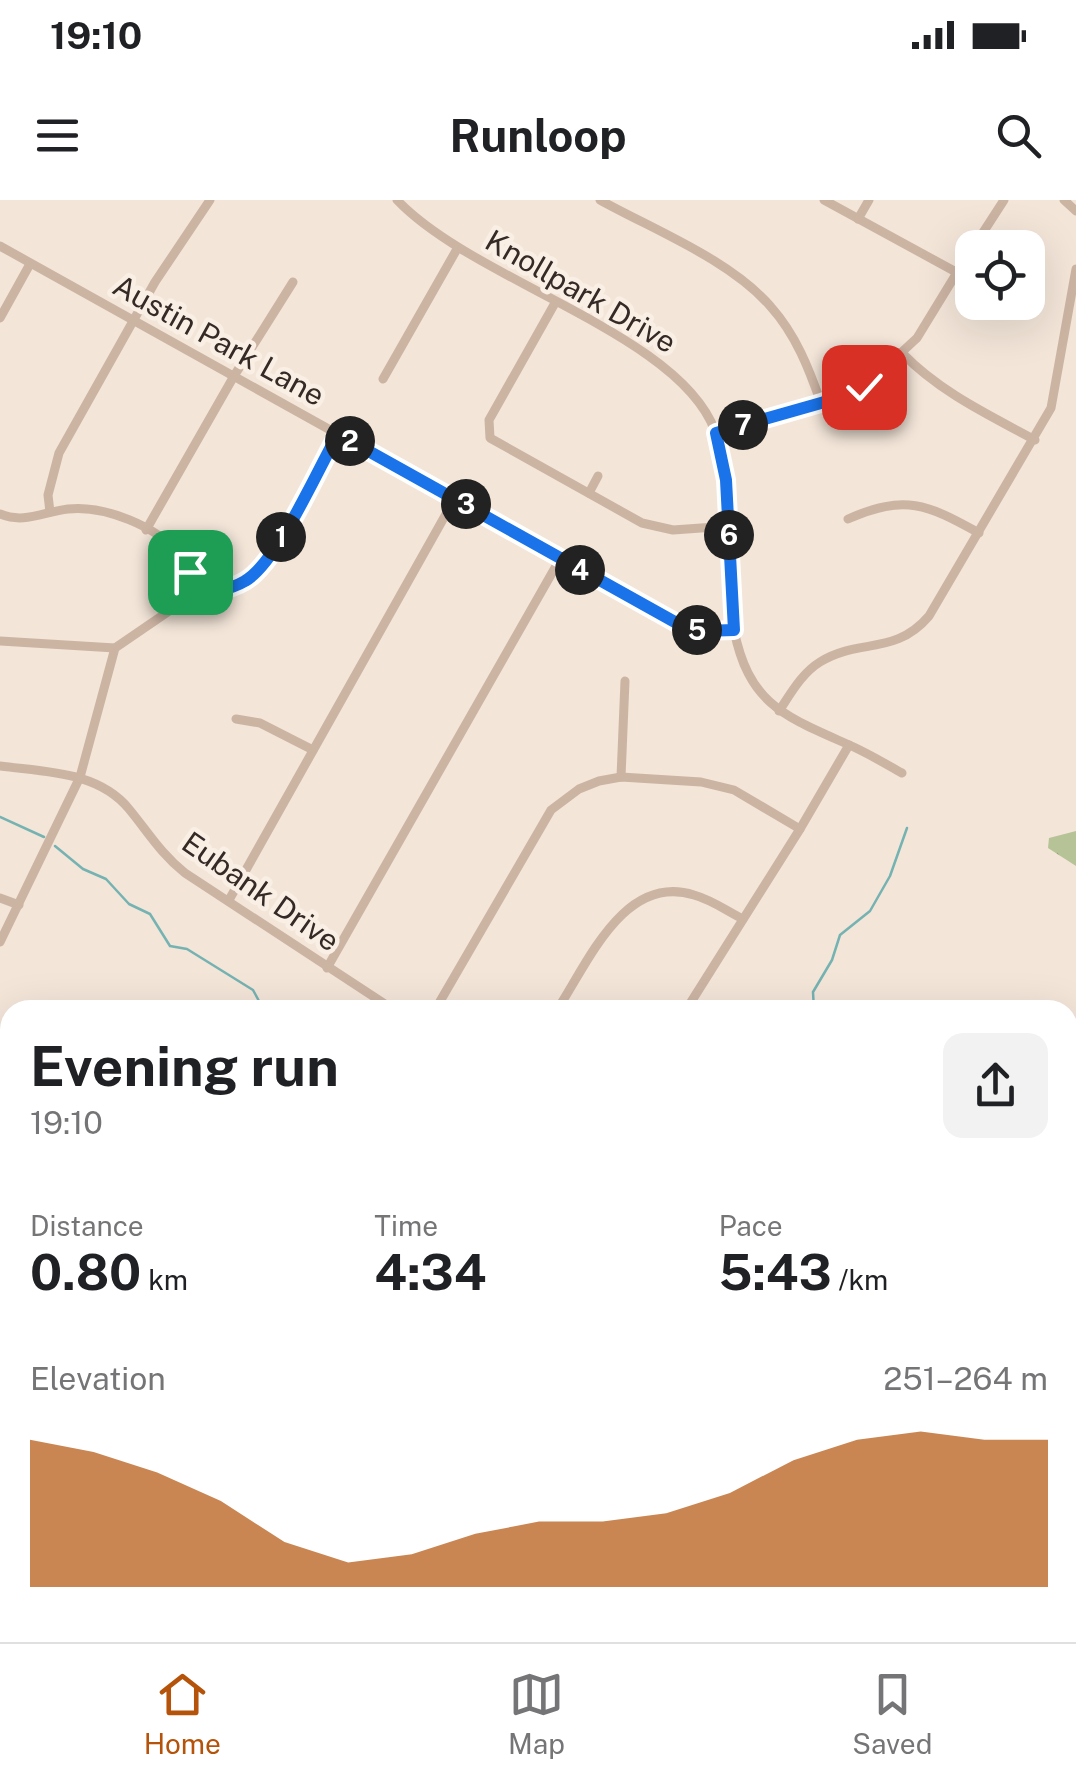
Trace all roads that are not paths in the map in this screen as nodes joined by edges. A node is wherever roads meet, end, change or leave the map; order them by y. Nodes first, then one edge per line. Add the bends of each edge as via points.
1 (210, 200) edge
2 (398, 200) edge
3 (600, 200) edge
4 (824, 200) edge
5 (868, 200) edge
6 (1004, 200) edge
7 (1064, 200) edge
8 (1076, 211) edge
9 (858, 219) junction
10 (985, 230) edge
11 (0, 246) edge
12 (457, 248) junction
13 (30, 264) junction
14 (1076, 270) edge
15 (955, 271) edge
16 (955, 274) edge
17 (293, 282) dead end
18 (555, 303) junction
19 (0, 318) edge
20 (132, 322) junction
21 (902, 353) junction
22 (234, 376) junction
23 (384, 380) dead end
24 (821, 403) junction
25 (716, 433) junction
26 (338, 434) junction
27 (1035, 440) junction
28 (598, 476) dead end
29 (589, 493) junction
30 (454, 498) junction
31 (50, 512) junction
32 (0, 514) edge
33 (848, 519) dead end
34 (729, 526) junction
35 (146, 530) junction
36 (979, 532) junction
37 (560, 559) junction
38 (200, 597) junction
39 (734, 630) junction
40 (0, 641) edge
41 (115, 648) junction
42 (625, 681) dead end
43 (779, 710) junction
44 (236, 719) dead end
45 (848, 744) junction
46 (312, 750) junction
47 (0, 766) edge
48 (902, 772) dead end
49 (80, 777) junction
50 (621, 777) junction
51 (800, 830) junction
52 (0, 898) edge
53 (229, 900) junction
54 (20, 905) junction
55 (743, 920) junction
56 (0, 942) edge
57 (327, 968) junction
58 (378, 1000) edge
59 (441, 1000) edge
60 (564, 1000) edge
61 (692, 1000) edge

1 - 20 street
2 - 12 street, Knollpark Drive
3 - 24 street via 762,296 803,354
4 - 9 street
5 - 9 street
6 - 10 street
7 - 8 street
9 - 15 street
11 - 13 street, Austin Park Lane
12 - 18 street, Knollpark Drive
12 - 23 street
13 - 19 street
13 - 20 street, Austin Park Lane
14 - 27 street via 1051,408
16 - 21 street via 933,316
17 - 22 street
18 - 25 street, Knollpark Drive via 672,372 699,400
18 - 29 street via 488,429 500,446
20 - 22 street, Austin Park Lane
20 - 31 street via 59,453
21 - 24 street via 864,387
21 - 27 street via 946,392
22 - 26 street, Austin Park Lane
22 - 35 street
24 - 25 street
25 - 34 street, Knollpark Drive
26 - 30 street, Austin Park Lane
26 - 38 street via 255,574
27 - 36 street
28 - 29 street
29 - 34 street via 658,528
30 - 37 street, Austin Park Lane
30 - 46 street
31 - 32 street via 21,520
31 - 35 street via 92,510
33 - 36 street via 884,505 914,503
34 - 39 street, Knollpark Drive
35 - 38 street via 182,557
36 - 43 street via 922,624 898,641 824,659
37 - 39 street, Austin Park Lane via 682,626
37 - 57 street
38 - 41 street
39 - 43 street, Knollpark Drive via 748,672
40 - 41 street
41 - 49 street
42 - 50 street
43 - 45 street, Knollpark Drive
44 - 46 street via 260,723
45 - 48 street, Knollpark Drive
45 - 51 street
46 - 53 street
47 - 49 street, Eubank Drive
49 - 53 street, Eubank Drive via 112,792 169,860
49 - 54 street
50 - 51 street via 720,785
50 - 59 street via 580,789 551,810
51 - 55 street
52 - 54 street
53 - 57 street, Eubank Drive
54 - 56 street
55 - 60 street via 684,892 639,900 617,918
55 - 61 street
57 - 58 street, Eubank Drive

